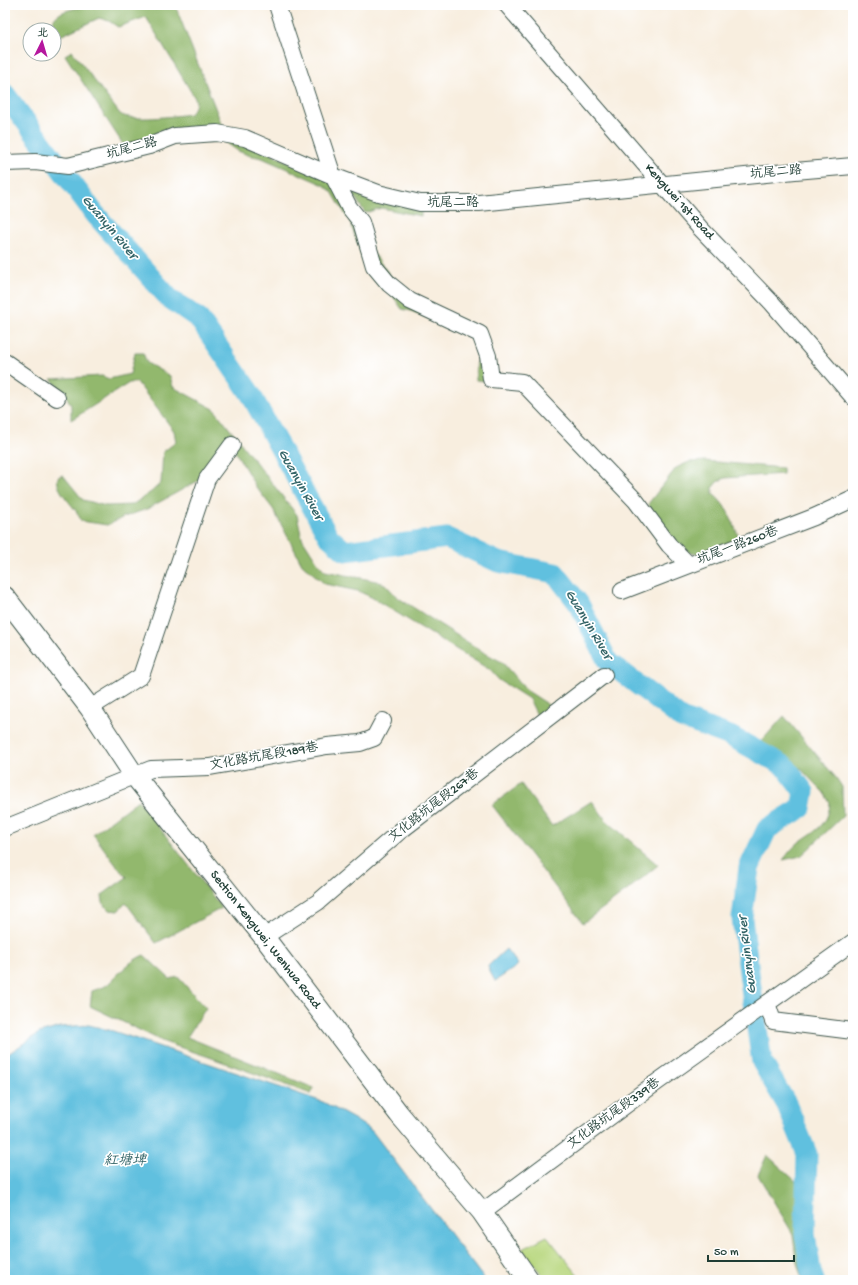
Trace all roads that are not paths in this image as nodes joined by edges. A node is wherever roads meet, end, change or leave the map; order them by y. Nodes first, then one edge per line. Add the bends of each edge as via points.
1 (277, 5) edge
2 (507, 5) edge
3 (5, 163) edge
4 (853, 166) edge
5 (332, 176) junction
6 (662, 184) junction
7 (5, 362) edge
8 (853, 397) edge
9 (57, 398) dead end
10 (232, 445) dead end
11 (853, 499) edge
12 (689, 565) junction
13 (622, 590) dead end
14 (5, 597) edge
15 (604, 675) dead end
16 (90, 708) junction
17 (383, 721) dead end
18 (134, 775) junction
19 (5, 828) edge
20 (264, 937) junction
21 (853, 942) edge
22 (766, 1005) junction
23 (853, 1032) edge
24 (482, 1212) junction
25 (529, 1280) edge

1 - 5 street
2 - 6 street, Kengwei 1st Road
3 - 5 street, 坑尾二路 via 35,162 68,166 149,146 175,136 216,133 245,138
4 - 6 street, 坑尾二路
5 - 6 street, 坑尾二路 via 378,193 420,202 479,203
5 - 12 street via 349,207 361,222 374,266 382,277 410,301 480,334 488,356 491,379 522,382 636,501 669,545
6 - 8 street, Kengwei 1st Road via 772,303
7 - 9 street
10 - 16 street via 207,479 141,676
11 - 12 street, 坑尾一路260巷 via 814,517
12 - 13 street, 坑尾一路260巷
14 - 16 main road, Section Kengwei, Wenhua Road
15 - 20 street, 文化路坑尾段267巷 via 399,832 318,902
16 - 18 main road, Section Kengwei, Wenhua Road
17 - 18 street, 文化路坑尾段189巷 via 374,738 360,743 327,746 210,767 151,768
18 - 19 street, 文化路坑尾段189巷
18 - 20 main road, Section Kengwei, Wenhua Road
20 - 24 main road, Section Kengwei, Wenhua Road via 399,1114
21 - 22 street, 文化路坑尾段339巷
22 - 23 street via 773,1020
22 - 24 street, 文化路坑尾段339巷
24 - 25 main road, Section Kengwei, Wenhua Road

